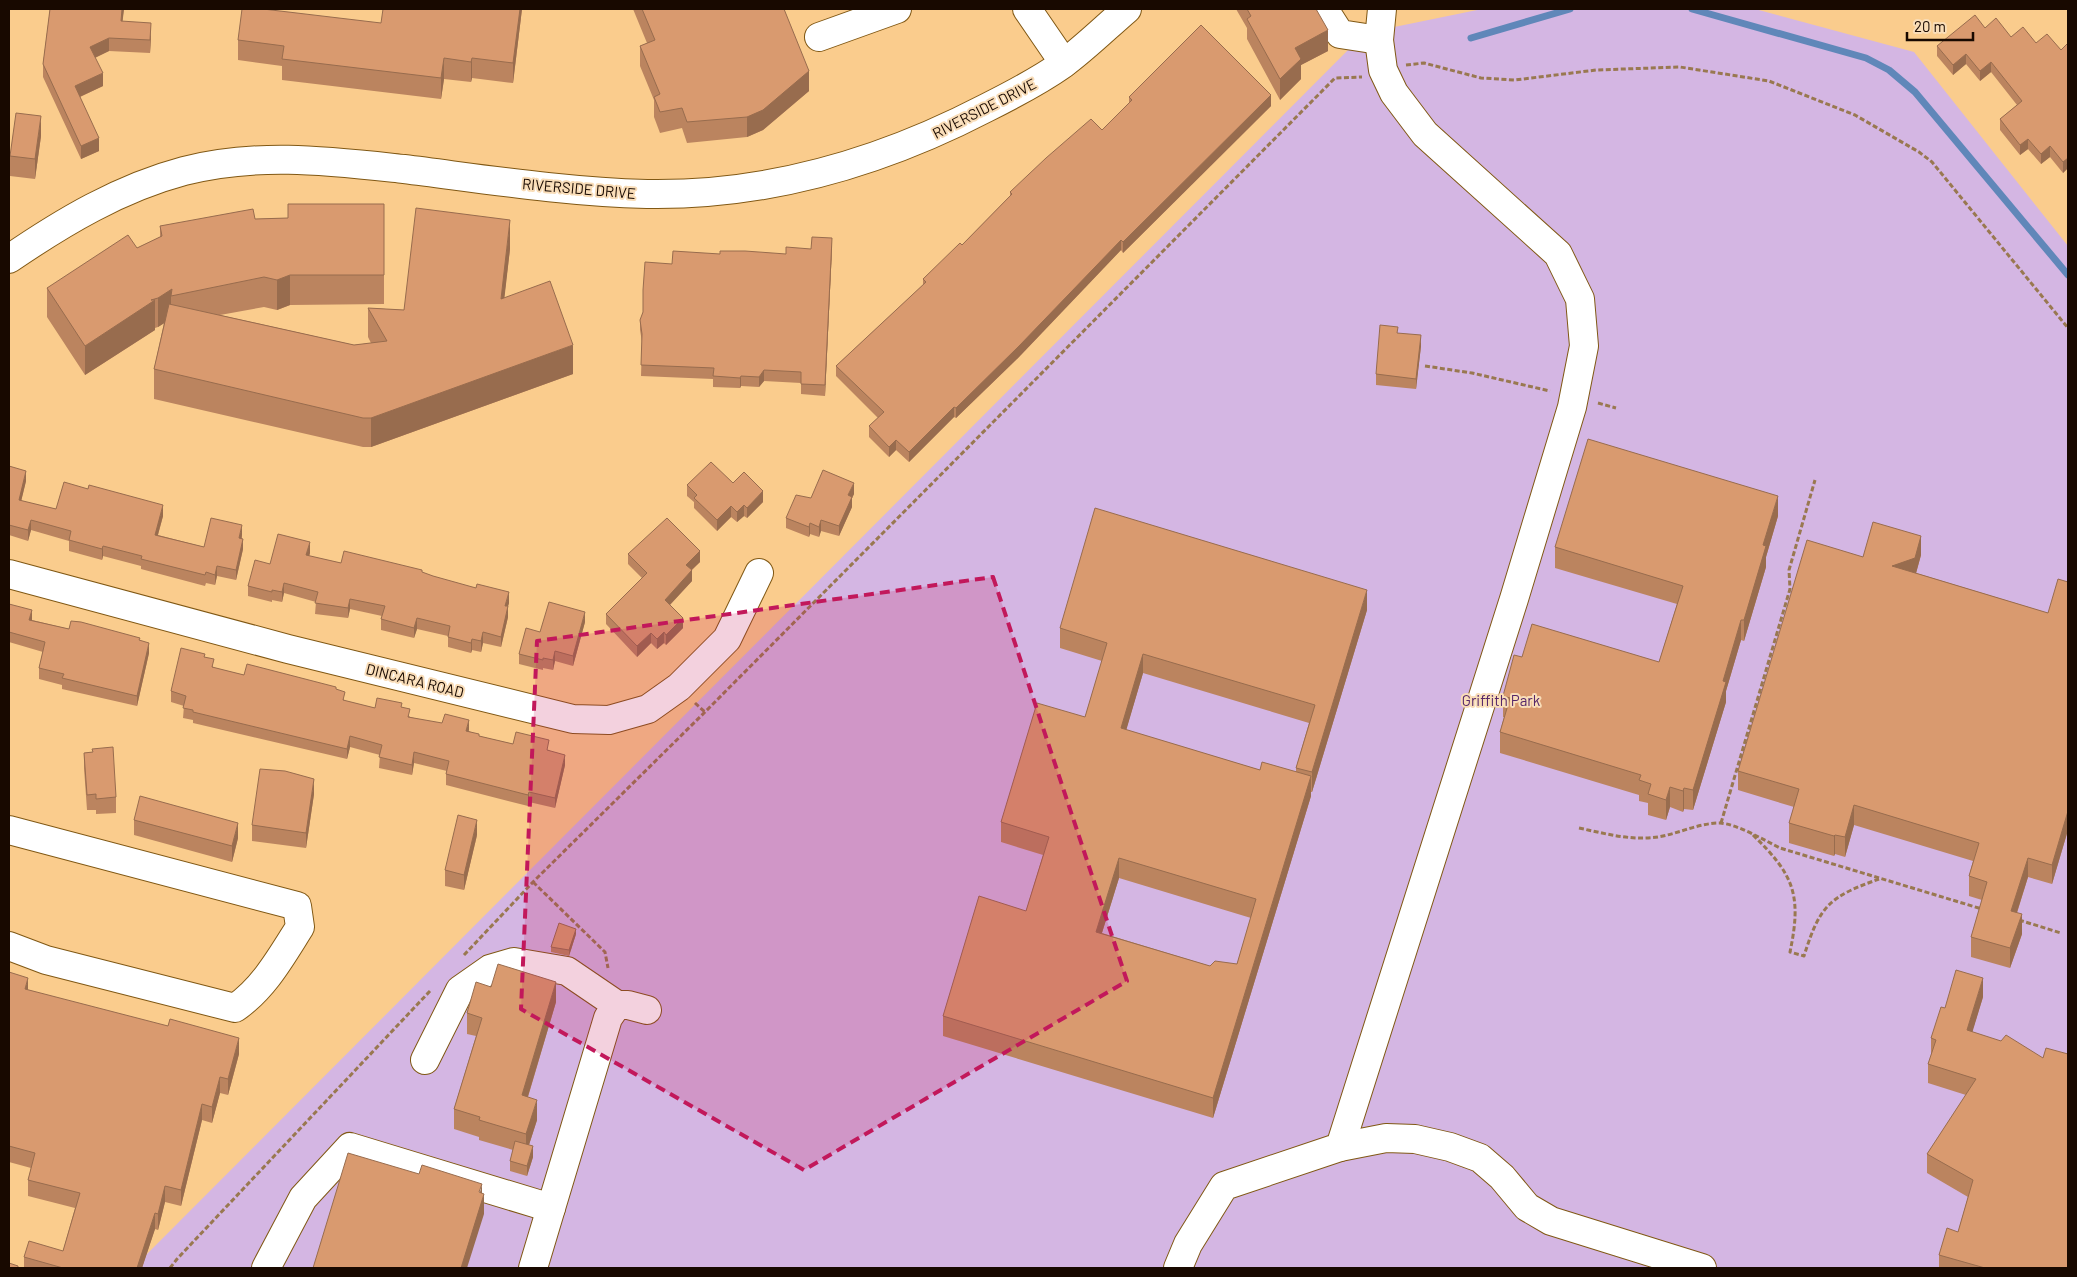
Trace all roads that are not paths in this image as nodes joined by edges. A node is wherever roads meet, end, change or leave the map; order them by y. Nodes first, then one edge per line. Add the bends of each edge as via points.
1 (896, 9) edge
2 (1027, 9) edge
3 (1127, 9) edge
4 (1324, 9) edge
5 (1382, 9) edge
6 (819, 37) dead end
7 (1379, 40) junction
8 (1064, 63) junction
9 (9, 259) edge
10 (760, 573) dead end
11 (9, 574) edge
12 (9, 830) edge
13 (9, 946) edge
14 (616, 1005) junction
15 (647, 1010) dead end
16 (425, 1060) dead end
17 (1340, 1147) junction
18 (551, 1208) junction
19 (266, 1268) edge
20 (533, 1268) edge
21 (1178, 1268) edge
22 (1702, 1268) edge

1 - 6 main road
2 - 8 main road
3 - 8 main road, RIVERSIDE DRIVE
4 - 7 main road via 1340,34
5 - 7 main road
7 - 17 main road via 1383,70 1394,93 1425,134 1558,254 1580,299 1584,346 1574,397 1500,645
8 - 9 main road, RIVERSIDE DRIVE via 952,126 895,151 816,175 760,186 648,194 316,159 265,158 212,165 135,188 59,225
10 - 11 main road, DINCARA ROAD via 727,639 679,687 648,709 610,720 573,718 307,654
12 - 13 main road via 297,906 300,927 269,975 249,999 235,1008 46,960
14 - 15 main road
14 - 16 main road via 567,971 514,962 490,969 460,990
14 - 18 main road via 608,1018
17 - 21 main road via 1224,1186 1192,1237
17 - 22 main road via 1386,1138 1415,1139 1450,1146 1480,1158 1502,1176 1527,1207 1551,1221
18 - 19 main road via 350,1148 303,1198
18 - 20 main road

